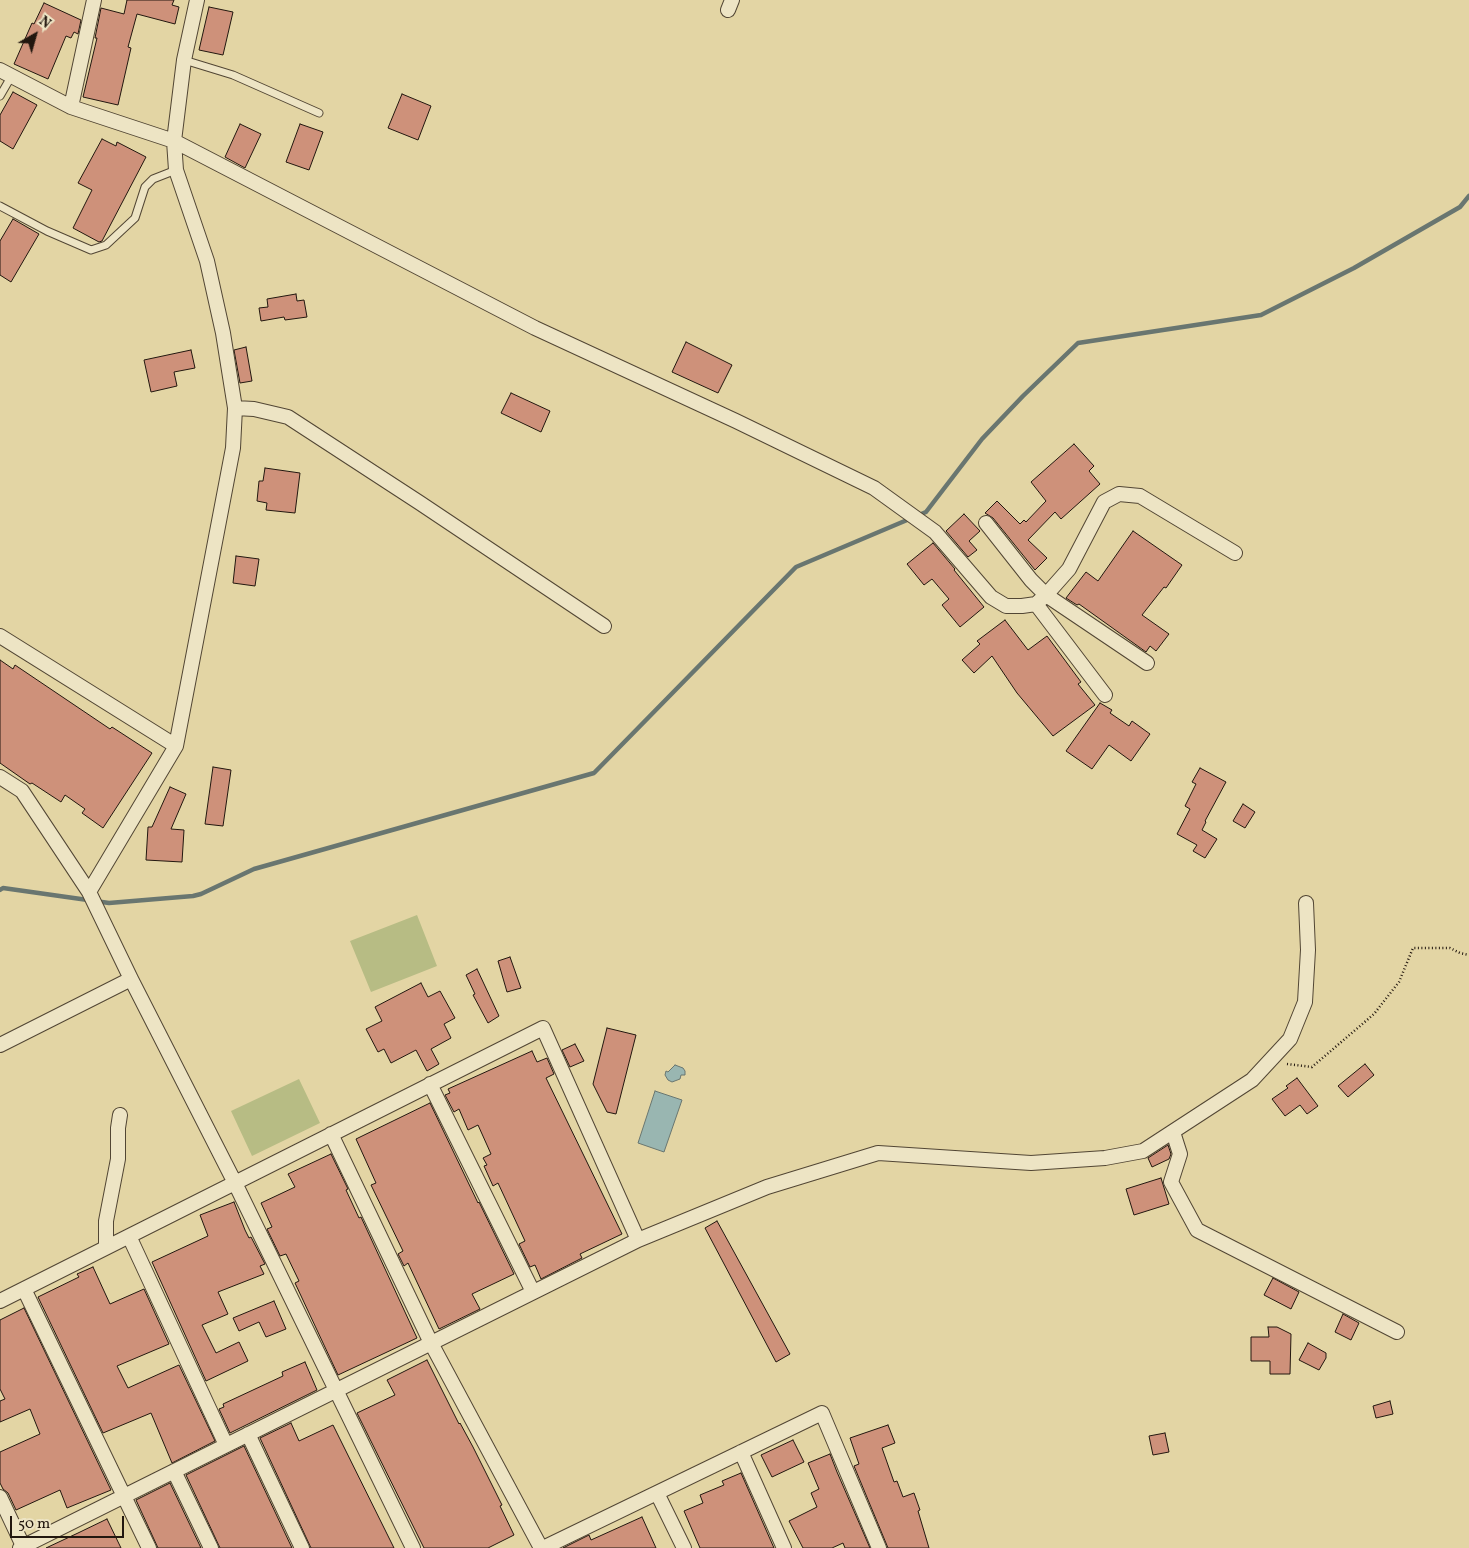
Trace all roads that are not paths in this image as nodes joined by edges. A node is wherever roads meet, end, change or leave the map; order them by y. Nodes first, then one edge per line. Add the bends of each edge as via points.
1 (94, 0) edge
2 (197, 0) edge
3 (184, 60) junction
4 (5, 73) edge
5 (0, 96) edge
6 (71, 107) junction
7 (319, 113) dead end
8 (174, 141) junction
9 (176, 170) junction
10 (0, 206) edge
11 (235, 408) junction
12 (986, 524) dead end
13 (1235, 553) dead end
14 (1041, 599) junction
15 (604, 626) dead end
16 (0, 636) edge
17 (1147, 663) dead end
18 (1105, 695) dead end
19 (176, 746) junction
20 (0, 777) edge
21 (89, 892) junction
22 (1306, 903) dead end
23 (130, 979) junction
24 (0, 1045) edge
25 (430, 1084) junction
26 (120, 1115) dead end
27 (1173, 1132) junction
28 (331, 1134) junction
29 (235, 1183) junction
30 (129, 1236) junction
31 (638, 1240) junction
32 (106, 1247) junction
33 (24, 1289) junction
34 (533, 1292) junction
35 (0, 1300) edge
36 (1397, 1332) dead end
37 (431, 1343) junction
38 (337, 1390) junction
39 (248, 1434) junction
40 (226, 1445) junction
41 (741, 1452) junction
42 (174, 1471) junction
43 (657, 1493) junction
44 (124, 1496) junction
45 (0, 1497) edge
46 (22, 1547) edge
47 (149, 1548) edge
48 (211, 1548) edge
49 (302, 1548) edge
50 (414, 1548) edge
51 (542, 1548) edge
52 (684, 1548) edge
53 (784, 1548) edge
54 (879, 1548) edge

1 - 6 street
2 - 3 street
3 - 7 lane via 233,75
3 - 8 street
4 - 5 lane
4 - 6 street
6 - 8 street
8 - 9 street
8 - 14 street via 535,328 874,488 935,532 991,597 1006,606 1022,606
9 - 10 lane via 153,179 145,187 135,218 106,245 91,250
9 - 11 street via 207,261
11 - 15 street via 288,417
11 - 19 street via 233,448
12 - 14 street via 1031,580
13 - 14 street via 1140,496 1119,494 1104,502 1069,569
14 - 17 street
14 - 18 street
16 - 19 street
19 - 21 street
20 - 21 street via 22,791
21 - 23 street
22 - 27 street via 1305,1002 1290,1039 1252,1080
23 - 24 street
23 - 29 street
25 - 28 street
25 - 31 street via 543,1028
25 - 34 street
26 - 32 street via 118,1158 106,1221
27 - 31 street via 1143,1151 1105,1158 1031,1162 878,1153 767,1187
27 - 36 street via 1180,1154 1171,1182 1197,1230
28 - 29 street
28 - 37 street
29 - 30 street
29 - 38 street
30 - 32 street
30 - 40 street
31 - 34 street
32 - 33 street
33 - 35 street
33 - 44 street
34 - 37 street
37 - 38 street
37 - 51 street
38 - 39 street
38 - 50 street
39 - 40 street
39 - 49 street
40 - 42 street
41 - 43 street
41 - 53 street
41 - 54 street via 822,1413
42 - 44 street
42 - 48 street
43 - 51 street
43 - 52 street
44 - 46 street
44 - 47 street
45 - 46 street

